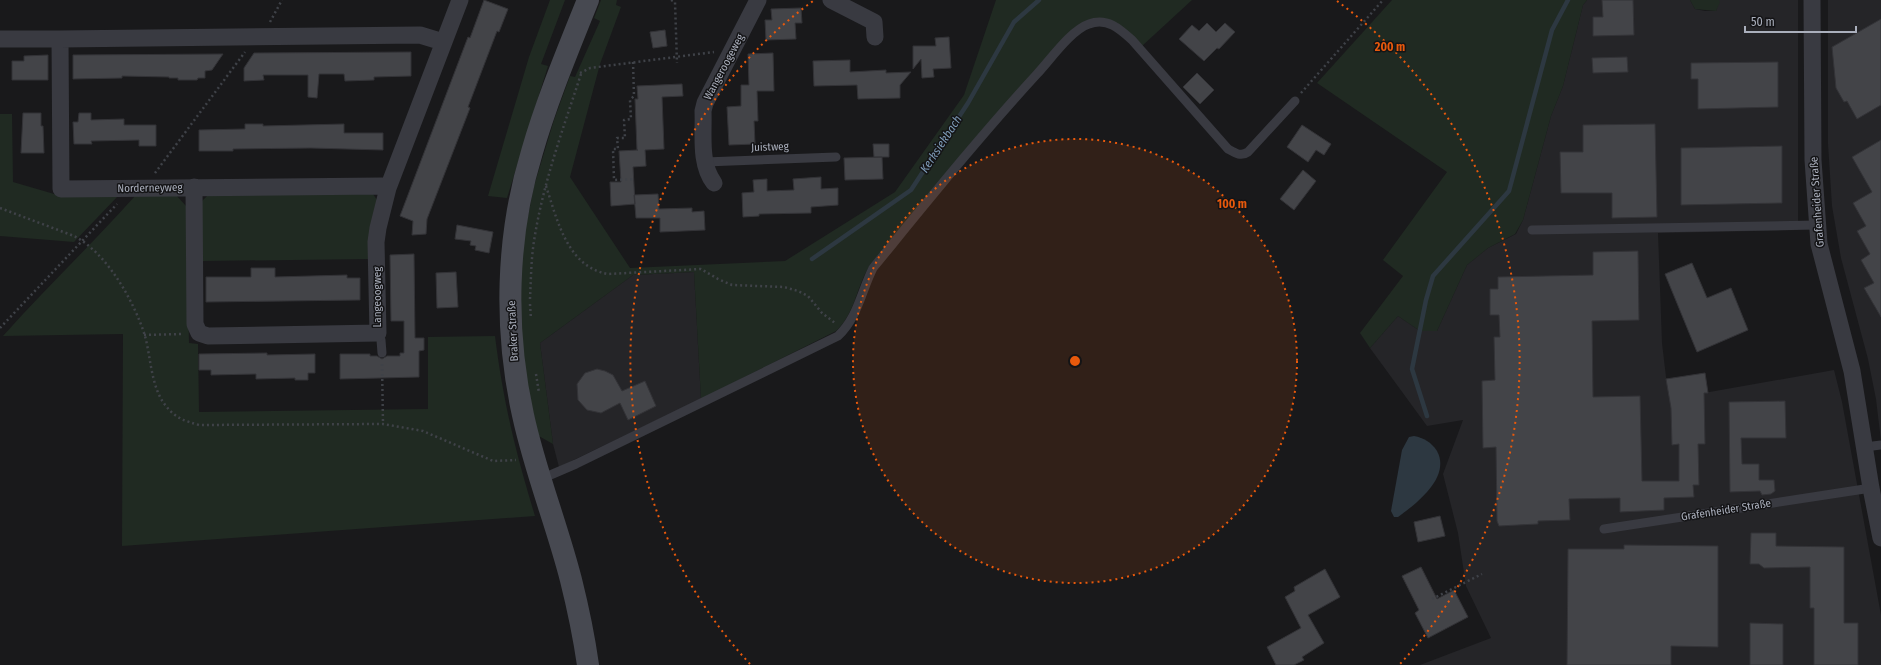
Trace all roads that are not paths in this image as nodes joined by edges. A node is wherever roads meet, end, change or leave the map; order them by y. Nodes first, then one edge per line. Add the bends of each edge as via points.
1 (460, 0) edge
2 (588, 0) edge
3 (758, 0) edge
4 (831, 0) edge
5 (1812, 0) edge
6 (875, 37) dead end
7 (0, 39) edge
8 (60, 39) junction
9 (443, 42) junction
10 (1295, 101) road end
11 (836, 157) dead end
12 (705, 162) junction
13 (714, 183) dead end
14 (194, 187) junction
15 (388, 188) junction
16 (1816, 225) junction
17 (1532, 230) dead end
18 (378, 333) junction
19 (382, 353) road end
20 (1873, 446) edge
21 (538, 469) junction
22 (1871, 488) junction
23 (1604, 529) dead end
24 (1881, 538) edge
25 (588, 665) edge

1 - 9 street, Langeoogweg
2 - 21 main road, Braker Straße via 531,153 517,216 512,261 512,348 523,415
3 - 12 street, Wangeroogeweg via 704,103
4 - 6 street via 874,22
5 - 16 street, Grafenheider Straße
7 - 8 street
8 - 9 street via 420,36
8 - 14 street, Norderneyweg via 61,189
9 - 15 street, Langeoogweg
10 - 21 lane via 1248,152 1240,155 1228,149 1119,28 1107,23 1090,23 1079,29 1064,44 997,118 873,268 864,285 856,314 838,336 576,464
11 - 12 lane, Juistweg
12 - 13 street, Wangeroogeweg via 706,170
14 - 15 street, Norderneyweg
14 - 18 street, Langeoogweg via 195,324 199,333 208,336
15 - 18 street, Langeoogweg via 376,242
16 - 17 lane
16 - 20 street, Grafenheider Straße via 1822,262
18 - 19 lane
20 - 22 street, Grafenheider Straße
21 - 25 main road, Braker Straße via 571,580
22 - 23 lane, Grafenheider Straße
22 - 24 street, Grafenheider Straße

